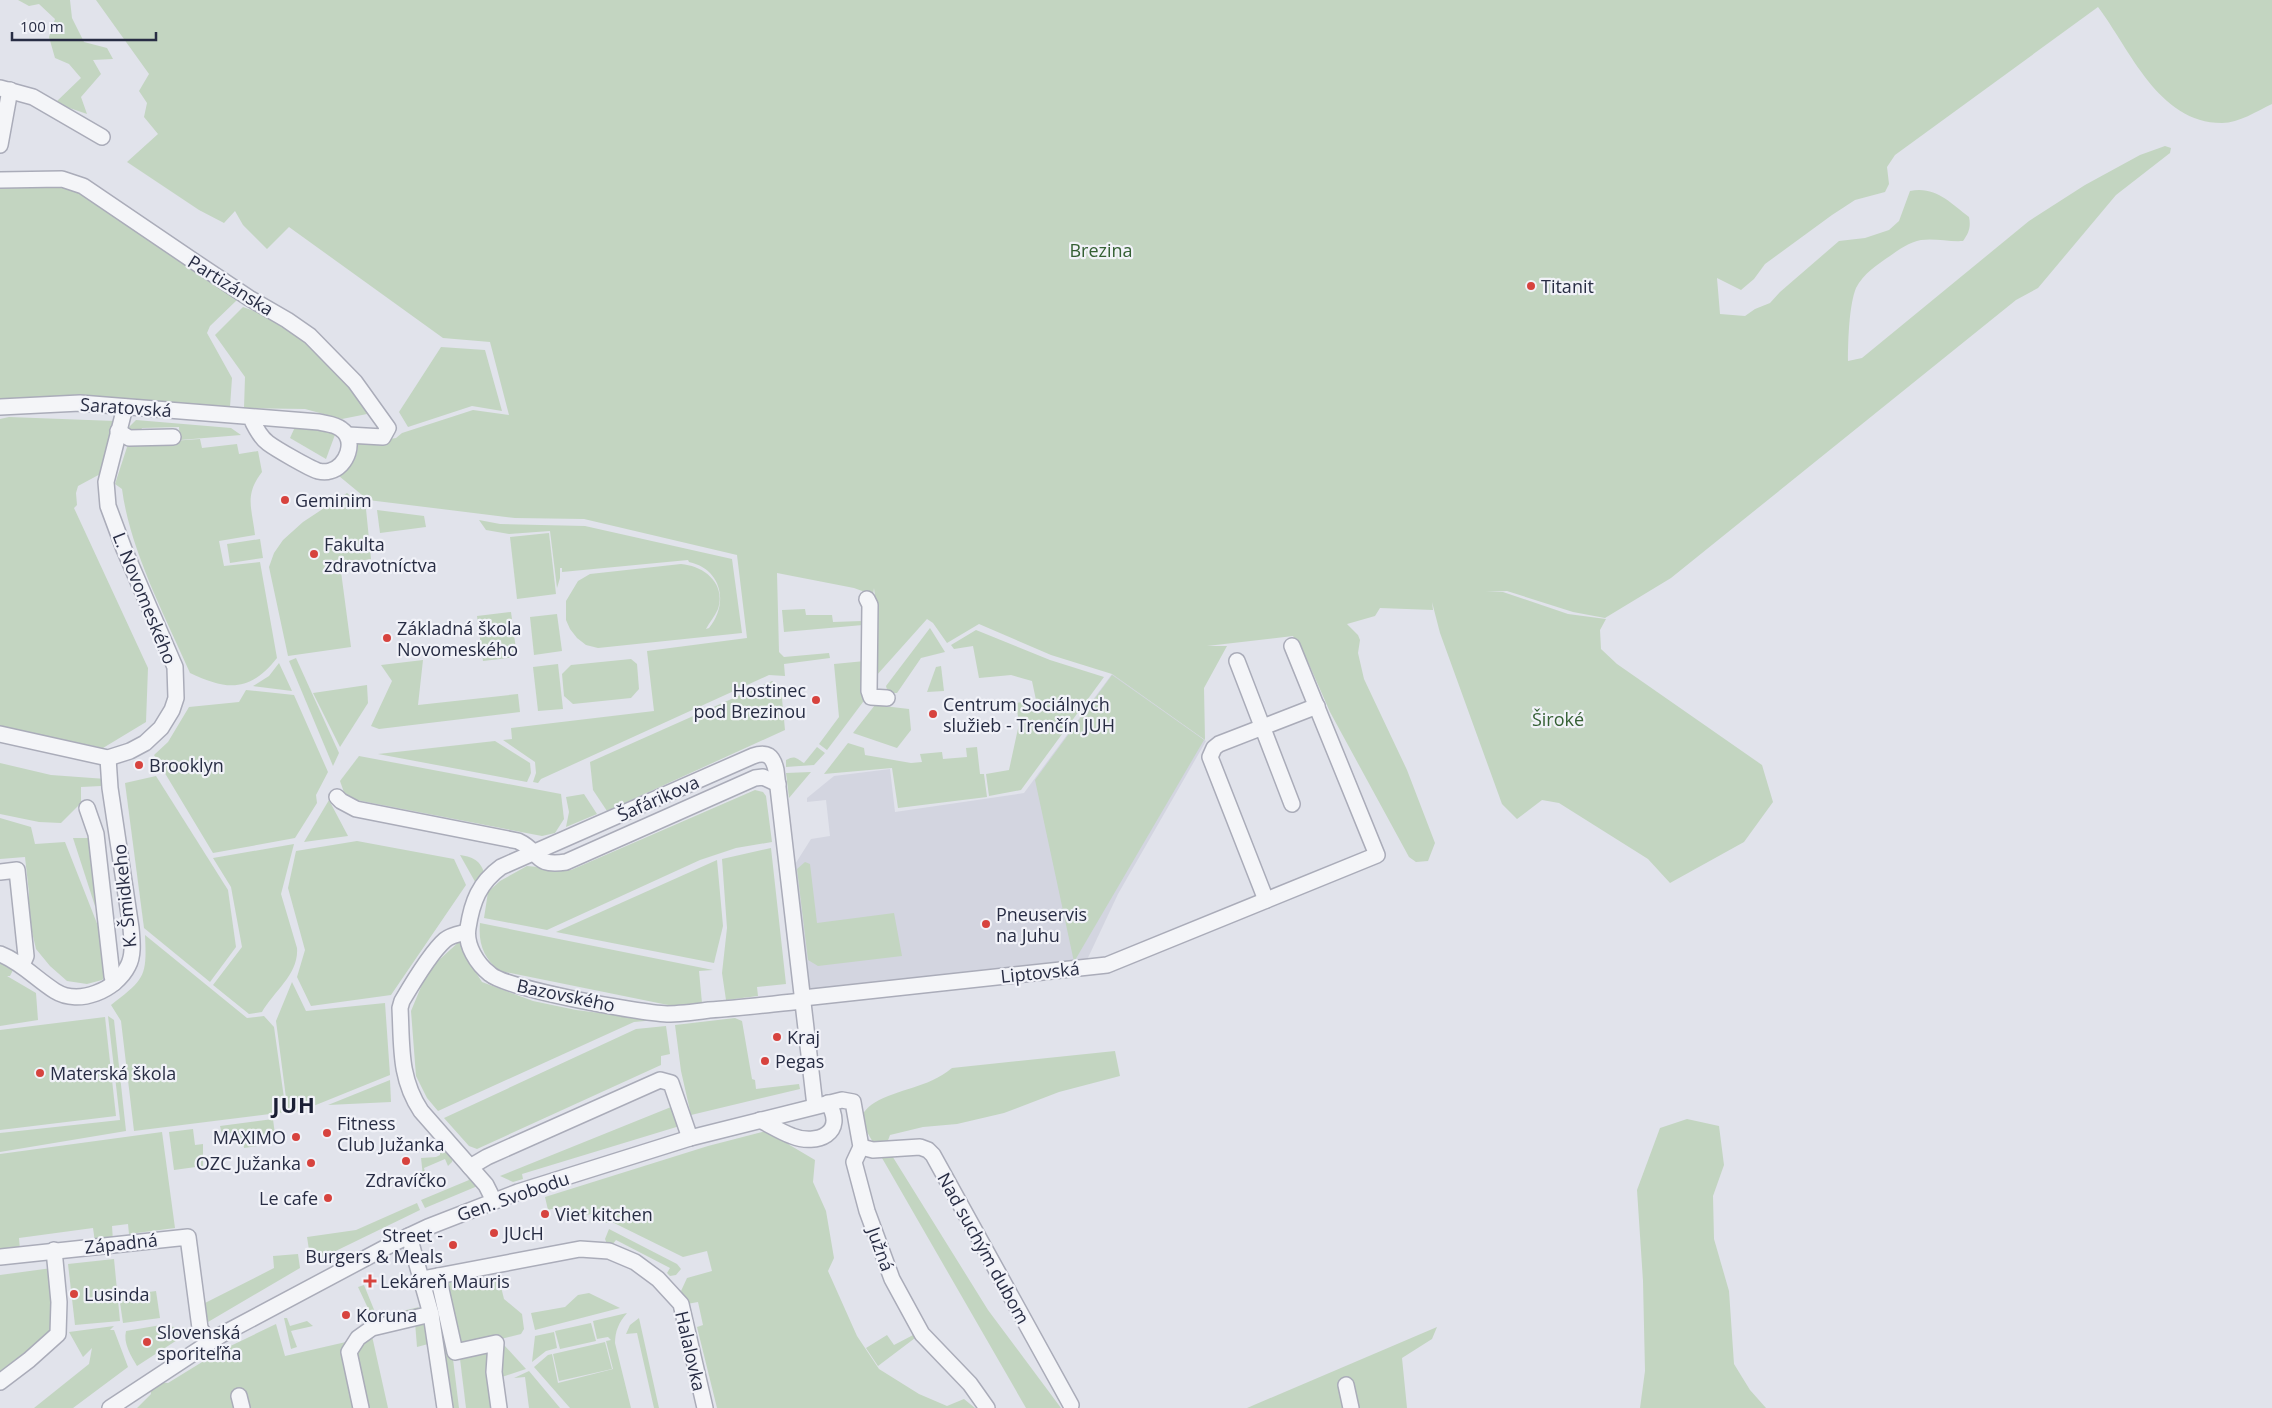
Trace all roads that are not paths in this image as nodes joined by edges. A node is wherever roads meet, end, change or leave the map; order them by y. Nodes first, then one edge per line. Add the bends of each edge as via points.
1 (5, 89) edge
2 (102, 137) dead end
3 (0, 145) edge
4 (0, 180) edge
5 (0, 407) edge
6 (125, 407) junction
7 (251, 418) junction
8 (118, 432) junction
9 (348, 435) junction
10 (173, 437) dead end
11 (867, 599) dead end
12 (1292, 646) dead end
13 (1237, 661) dead end
14 (887, 698) dead end
15 (1317, 706) junction
16 (1262, 727) junction
17 (0, 734) edge
18 (108, 758) junction
19 (777, 777) junction
20 (337, 797) dead end
21 (1292, 804) dead end
22 (87, 808) dead end
23 (533, 853) junction
24 (0, 872) edge
25 (1266, 900) junction
26 (467, 932) junction
27 (0, 954) edge
28 (22, 965) junction
29 (114, 983) junction
30 (803, 999) junction
31 (822, 1105) junction
32 (760, 1120) junction
33 (690, 1138) junction
34 (862, 1147) junction
35 (470, 1167) junction
36 (494, 1201) junction
37 (409, 1236) junction
38 (54, 1250) junction
39 (0, 1257) edge
40 (438, 1276) junction
41 (422, 1279) junction
42 (430, 1314) junction
43 (209, 1343) junction
44 (0, 1382) edge
45 (1346, 1385) dead end
46 (1072, 1405) dead end
47 (113, 1407) edge
48 (361, 1408) edge
49 (445, 1408) edge
50 (499, 1408) edge
51 (705, 1408) edge
52 (987, 1408) edge
53 (1351, 1408) edge

1 - 2 street via 33,98
1 - 3 street
4 - 9 street, Partizánska via 62,179 83,186 310,336 354,382 388,428 383,437
5 - 6 street, Saratovská via 80,403
6 - 7 street, Saratovská
6 - 8 street, L. Novomeského
7 - 9 street, Saratovská via 320,422 336,426
7 - 9 street via 255,429 268,443 318,471 334,470 344,461 350,443
8 - 10 street via 129,438
8 - 18 street, L. Novomeského via 106,482 108,506 175,667 176,698 161,728 145,743
11 - 14 street via 870,605 869,691 871,697
12 - 15 street, Liptovská
13 - 16 street
15 - 16 street
15 - 25 street, Liptovská via 1377,855
16 - 21 street
16 - 25 street via 1220,744 1210,757
17 - 18 street
18 - 29 street, K. Šmidkeho via 128,896 132,950 129,965
19 - 23 street, Šafárikova via 755,778 566,862 550,864
19 - 23 street, Šafárikova via 771,756 753,756
19 - 30 street
20 - 23 street, Šafárikova via 356,810 518,841
22 - 29 street via 96,834
23 - 26 street via 489,876 473,902
24 - 28 street via 17,870 26,956
25 - 30 street, Liptovská via 1107,965
26 - 30 street, Bazovského via 470,945 490,975 507,983 614,1006 668,1014
26 - 35 street via 445,940 426,964 400,1008 403,1071 413,1098
27 - 28 street, K. Šmidkeho
28 - 29 street, K. Šmidkeho via 56,992 71,996 84,996
30 - 31 street
31 - 32 street, Gen. Svobodu
31 - 32 street via 834,1112 835,1124 830,1131 808,1140 792,1137
31 - 34 street, Južná via 842,1100 853,1102
32 - 33 street, Gen. Svobodu
33 - 35 street via 671,1083 660,1080 487,1156
33 - 36 street, Gen. Svobodu
34 - 46 street, Nad suchým dubom via 873,1150 920,1148 933,1155
34 - 52 street, Južná via 854,1162 867,1211 892,1279 922,1334 970,1384
35 - 36 street
36 - 37 street, Gen. Svobodu
37 - 41 street
37 - 43 street, Gen. Svobodu
38 - 39 street, Západná
38 - 43 street, Západná via 188,1237 200,1328
38 - 44 street via 59,1302 58,1334
40 - 41 street, Halalovka
40 - 50 street via 455,1352 496,1342 494,1372
40 - 51 street, Halalovka via 580,1249 609,1251 635,1262 658,1279 681,1304
41 - 42 street
42 - 48 street via 372,1328 358,1338 349,1352
42 - 49 street
43 - 47 street, Gen. Svobodu
45 - 53 street

